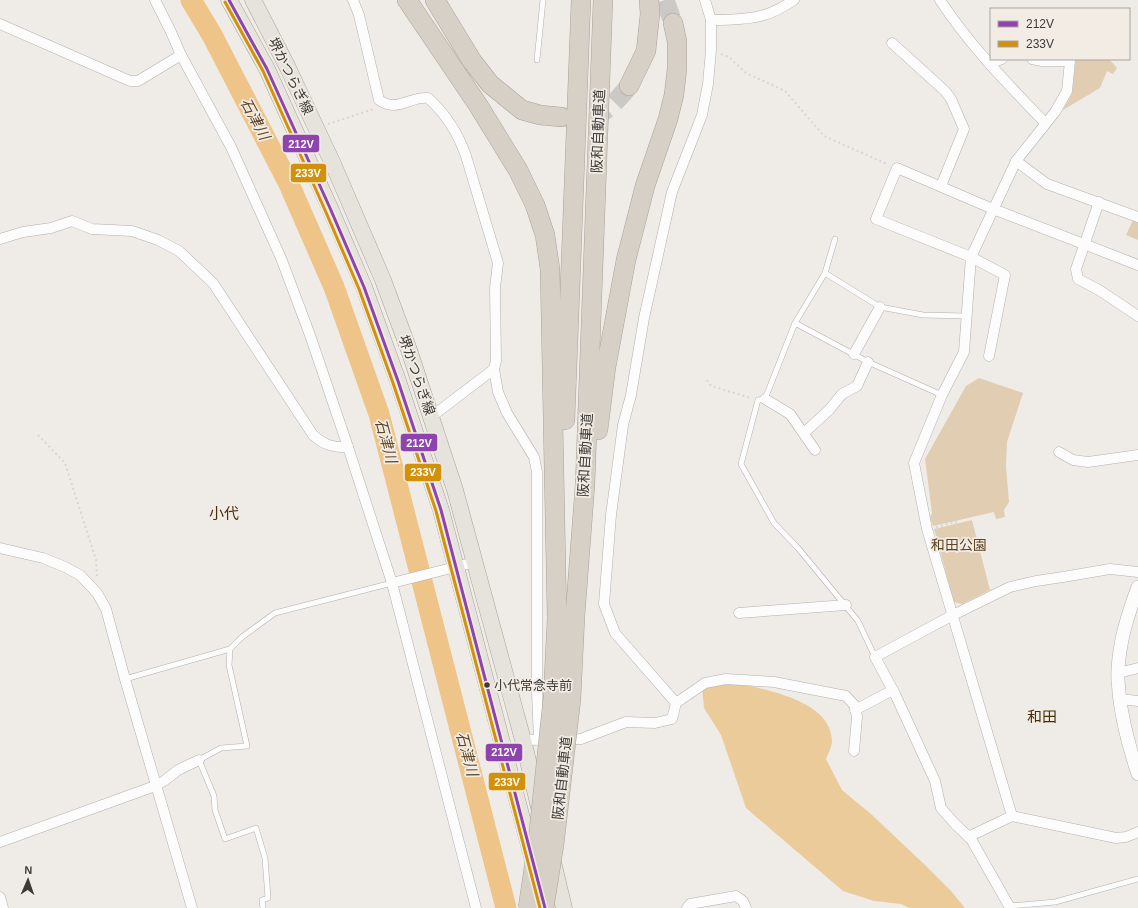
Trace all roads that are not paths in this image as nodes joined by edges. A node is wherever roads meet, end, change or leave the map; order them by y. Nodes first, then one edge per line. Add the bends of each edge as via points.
1 (155, 0) edge
2 (228, 0) edge
3 (253, 0) edge
4 (353, 0) edge
5 (407, 0) edge
6 (434, 0) edge
7 (543, 0) edge
8 (581, 0) edge
9 (603, 0) edge
10 (649, 0) edge
11 (705, 0) edge
12 (794, 0) edge
13 (940, 0) edge
14 (711, 20) junction
15 (673, 23) tunnel mouth
16 (0, 24) edge
17 (892, 43) dead end
18 (181, 55) junction
19 (537, 60) dead end
20 (1000, 60) edge
21 (1037, 60) edge
22 (990, 64) junction
23 (629, 86) tunnel mouth
24 (561, 117) tunnel mouth
25 (1046, 123) junction
26 (1016, 161) junction
27 (941, 186) junction
28 (1099, 202) junction
29 (993, 209) junction
30 (1138, 218) edge
31 (0, 239) edge
32 (836, 239) dead end
33 (1086, 244) junction
34 (971, 257) junction
35 (1138, 265) edge
36 (825, 273) junction
37 (880, 307) junction
38 (966, 316) junction
39 (1138, 316) edge
40 (795, 323) junction
41 (854, 354) junction
42 (989, 356) dead end
43 (868, 362) junction
44 (494, 369) junction
45 (942, 395) junction
46 (761, 400) junction
47 (431, 417) junction
48 (804, 433) junction
49 (348, 447) junction
50 (815, 450) dead end
51 (1059, 452) dead end
52 (1138, 455) edge
53 (585, 485) junction
54 (0, 548) edge
55 (475, 562) junction
56 (449, 568) junction
57 (1138, 572) edge
58 (395, 583) junction
59 (1138, 587) edge
60 (846, 605) junction
61 (738, 613) dead end
62 (953, 614) junction
63 (566, 618) junction
64 (230, 649) junction
65 (875, 657) junction
66 (1138, 668) edge
67 (1118, 673) junction
68 (125, 679) junction
69 (892, 690) junction
70 (1120, 699) junction
71 (1138, 701) edge
72 (676, 703) junction
73 (856, 710) junction
74 (531, 740) junction
75 (854, 751) dead end
76 (199, 760) junction
77 (1138, 774) edge
78 (155, 786) junction
79 (1012, 816) junction
80 (1138, 832) edge
81 (968, 836) junction
82 (0, 842) edge
83 (1138, 879) edge
84 (0, 897) edge
85 (1010, 907) edge
86 (3, 908) edge
87 (192, 908) edge
88 (263, 908) edge
89 (476, 908) edge
90 (528, 908) edge
91 (545, 908) edge
92 (564, 908) edge
93 (687, 908) edge
94 (746, 908) edge

1 - 18 street
2 - 56 main road, 堺かつらぎ線 via 267,69 364,287 441,510
3 - 47 main road, 堺かつらぎ線 via 316,128 383,280
4 - 44 street via 380,100 386,105 394,105 422,97 428,98 453,126 461,141 498,263 495,288
5 - 63 highway via 478,105 518,170 535,205 545,235 550,269
6 - 24 highway via 472,61 490,84 522,110
7 - 19 lane
8 - 63 highway, 阪和自動車道
9 - 53 highway, 阪和自動車道
10 - 23 highway via 646,51
11 - 14 street
12 - 14 street via 763,16
13 - 22 street via 964,34
14 - 72 street via 708,84 702,115 672,192 623,425 611,515 604,604 615,633
15 - 53 highway via 677,41 674,95 645,186 626,260 606,367 596,446
16 - 18 street via 130,81 138,81
17 - 27 street via 945,91 964,129
18 - 49 street via 231,147 281,258
20 - 22 street
21 - 25 street via 1070,61 1067,91
22 - 25 street
25 - 26 street
26 - 28 street via 1047,184
26 - 29 street
27 - 29 street
27 - 34 street via 897,168 876,219
28 - 30 street
28 - 33 street
29 - 33 street
29 - 34 street
31 - 49 street via 72,222 92,229 132,231 180,251 213,283 313,435 330,446
32 - 36 lane
33 - 35 street
33 - 39 street via 1076,269 1078,279
34 - 38 street
34 - 42 street via 1005,276
36 - 37 lane
36 - 40 lane
37 - 38 lane via 923,315
37 - 41 street
38 - 45 street via 964,352
40 - 41 lane
40 - 46 lane
41 - 43 lane
43 - 45 lane
43 - 48 street via 857,386 842,394
44 - 47 street
44 - 74 street via 498,392 507,413 534,457 537,472 537,692
45 - 62 street via 914,463 927,529
46 - 48 street via 790,414
46 - 60 lane via 742,464 774,523
47 - 55 main road, 堺かつらぎ線
48 - 50 street
49 - 58 street
51 - 52 street via 1074,460 1088,462
53 - 63 highway, 阪和自動車道
54 - 68 street via 43,558 80,575 97,593 106,609
55 - 56 street
55 - 74 main road, 堺かつらぎ線
56 - 58 street
56 - 91 main road, 堺かつらぎ線
57 - 62 street via 1110,569 1036,580 1010,587
58 - 64 lane via 275,613
58 - 89 street
59 - 67 street via 1123,633
60 - 61 street
60 - 65 lane via 858,621
62 - 65 street
62 - 79 street
63 - 90 highway, 阪和自動車道, bridge
63 - 91 highway, 阪和自動車道, bridge via 570,706
64 - 68 lane
64 - 76 lane via 229,665 247,746 221,748
65 - 69 street
66 - 67 street
67 - 70 street
68 - 78 street
69 - 73 street
69 - 81 street via 935,781 942,808
70 - 71 street
70 - 77 street via 1126,738
72 - 73 street via 705,683 726,679 774,682 846,696
72 - 74 street via 672,719 655,723 626,722 581,739
73 - 75 street
74 - 92 main road, 堺かつらぎ線
76 - 78 street via 178,770
76 - 88 lane via 214,796 215,810 225,839 256,828 265,858 268,898 262,900
78 - 82 street
78 - 87 street
79 - 80 street via 1116,838
79 - 81 street
81 - 85 street
83 - 85 lane via 1055,902
84 - 86 street
93 - 94 street via 690,904 736,896 743,900

